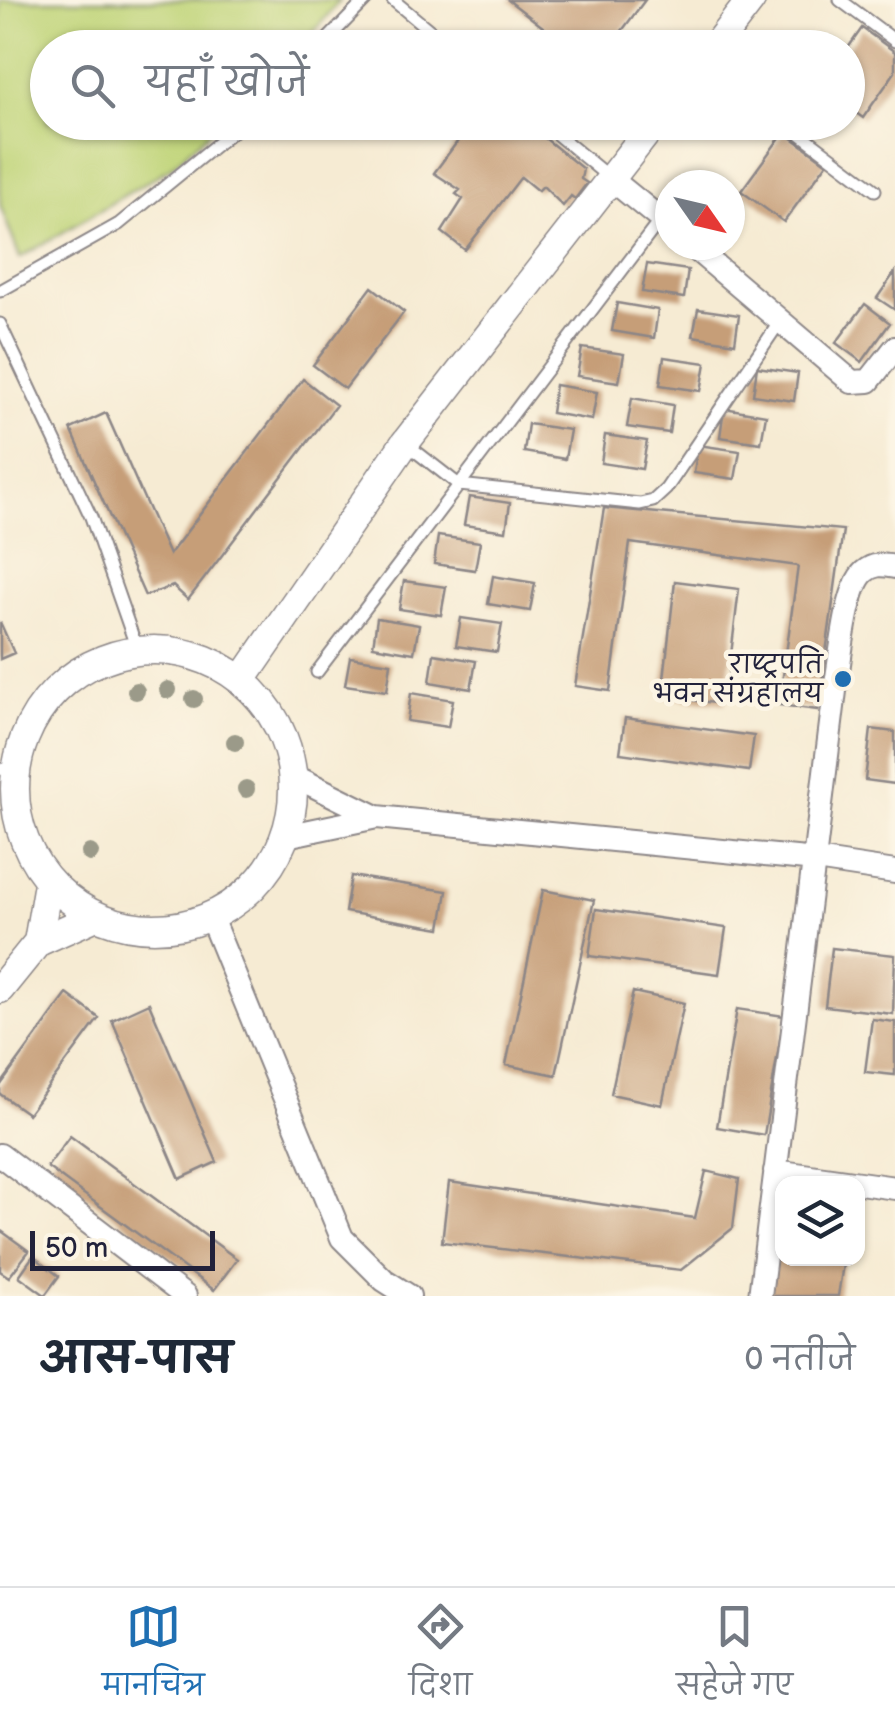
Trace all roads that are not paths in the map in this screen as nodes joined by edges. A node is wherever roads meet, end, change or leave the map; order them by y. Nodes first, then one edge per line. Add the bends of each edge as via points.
1 (366, 0) edge
2 (394, 0) edge
3 (751, 0) edge
4 (840, 0) edge
5 (337, 30) edge
6 (430, 30) edge
7 (728, 30) edge
8 (895, 41) edge
9 (222, 140) edge
10 (564, 140) edge
11 (641, 140) edge
12 (809, 140) edge
13 (611, 179) junction
14 (875, 190) dead end
15 (655, 215) edge
16 (655, 236) edge
17 (707, 260) edge
18 (0, 292) edge
19 (779, 323) junction
20 (0, 324) edge
21 (895, 348) edge
22 (404, 443) junction
23 (459, 485) junction
24 (895, 566) edge
25 (137, 650) junction
26 (317, 672) dead end
27 (242, 680) junction
28 (7, 771) edge
29 (294, 776) junction
30 (377, 817) junction
31 (286, 836) junction
32 (816, 860) junction
33 (895, 872) edge
34 (48, 883) junction
35 (96, 916) junction
36 (211, 918) junction
37 (38, 942) junction
38 (0, 989) edge
39 (0, 1155) edge
40 (775, 1171) junction
41 (895, 1188) edge
42 (185, 1296) edge
43 (409, 1296) edge
44 (760, 1296) edge

1 - 5 lane
2 - 6 lane
3 - 7 street
4 - 8 lane
9 - 18 lane via 119,224
10 - 13 lane
11 - 13 street
12 - 14 lane
13 - 15 street
13 - 22 street
16 - 23 lane
17 - 19 street
19 - 21 street via 852,382 869,381
19 - 23 lane via 653,501
20 - 25 lane via 91,517
22 - 23 lane
22 - 27 street
23 - 26 lane
24 - 32 street via 868,569 852,598
25 - 27 street via 200,656
25 - 28 street via 93,662 56,690
27 - 29 street via 282,730
28 - 34 street via 20,831
29 - 30 street
29 - 31 street
30 - 31 street
30 - 32 street
31 - 36 street via 257,885
32 - 33 street
32 - 40 street
34 - 35 street
34 - 37 street
35 - 36 street via 159,930
35 - 37 street
36 - 43 street via 342,1238
37 - 38 street
39 - 42 street
40 - 41 street
40 - 44 street

